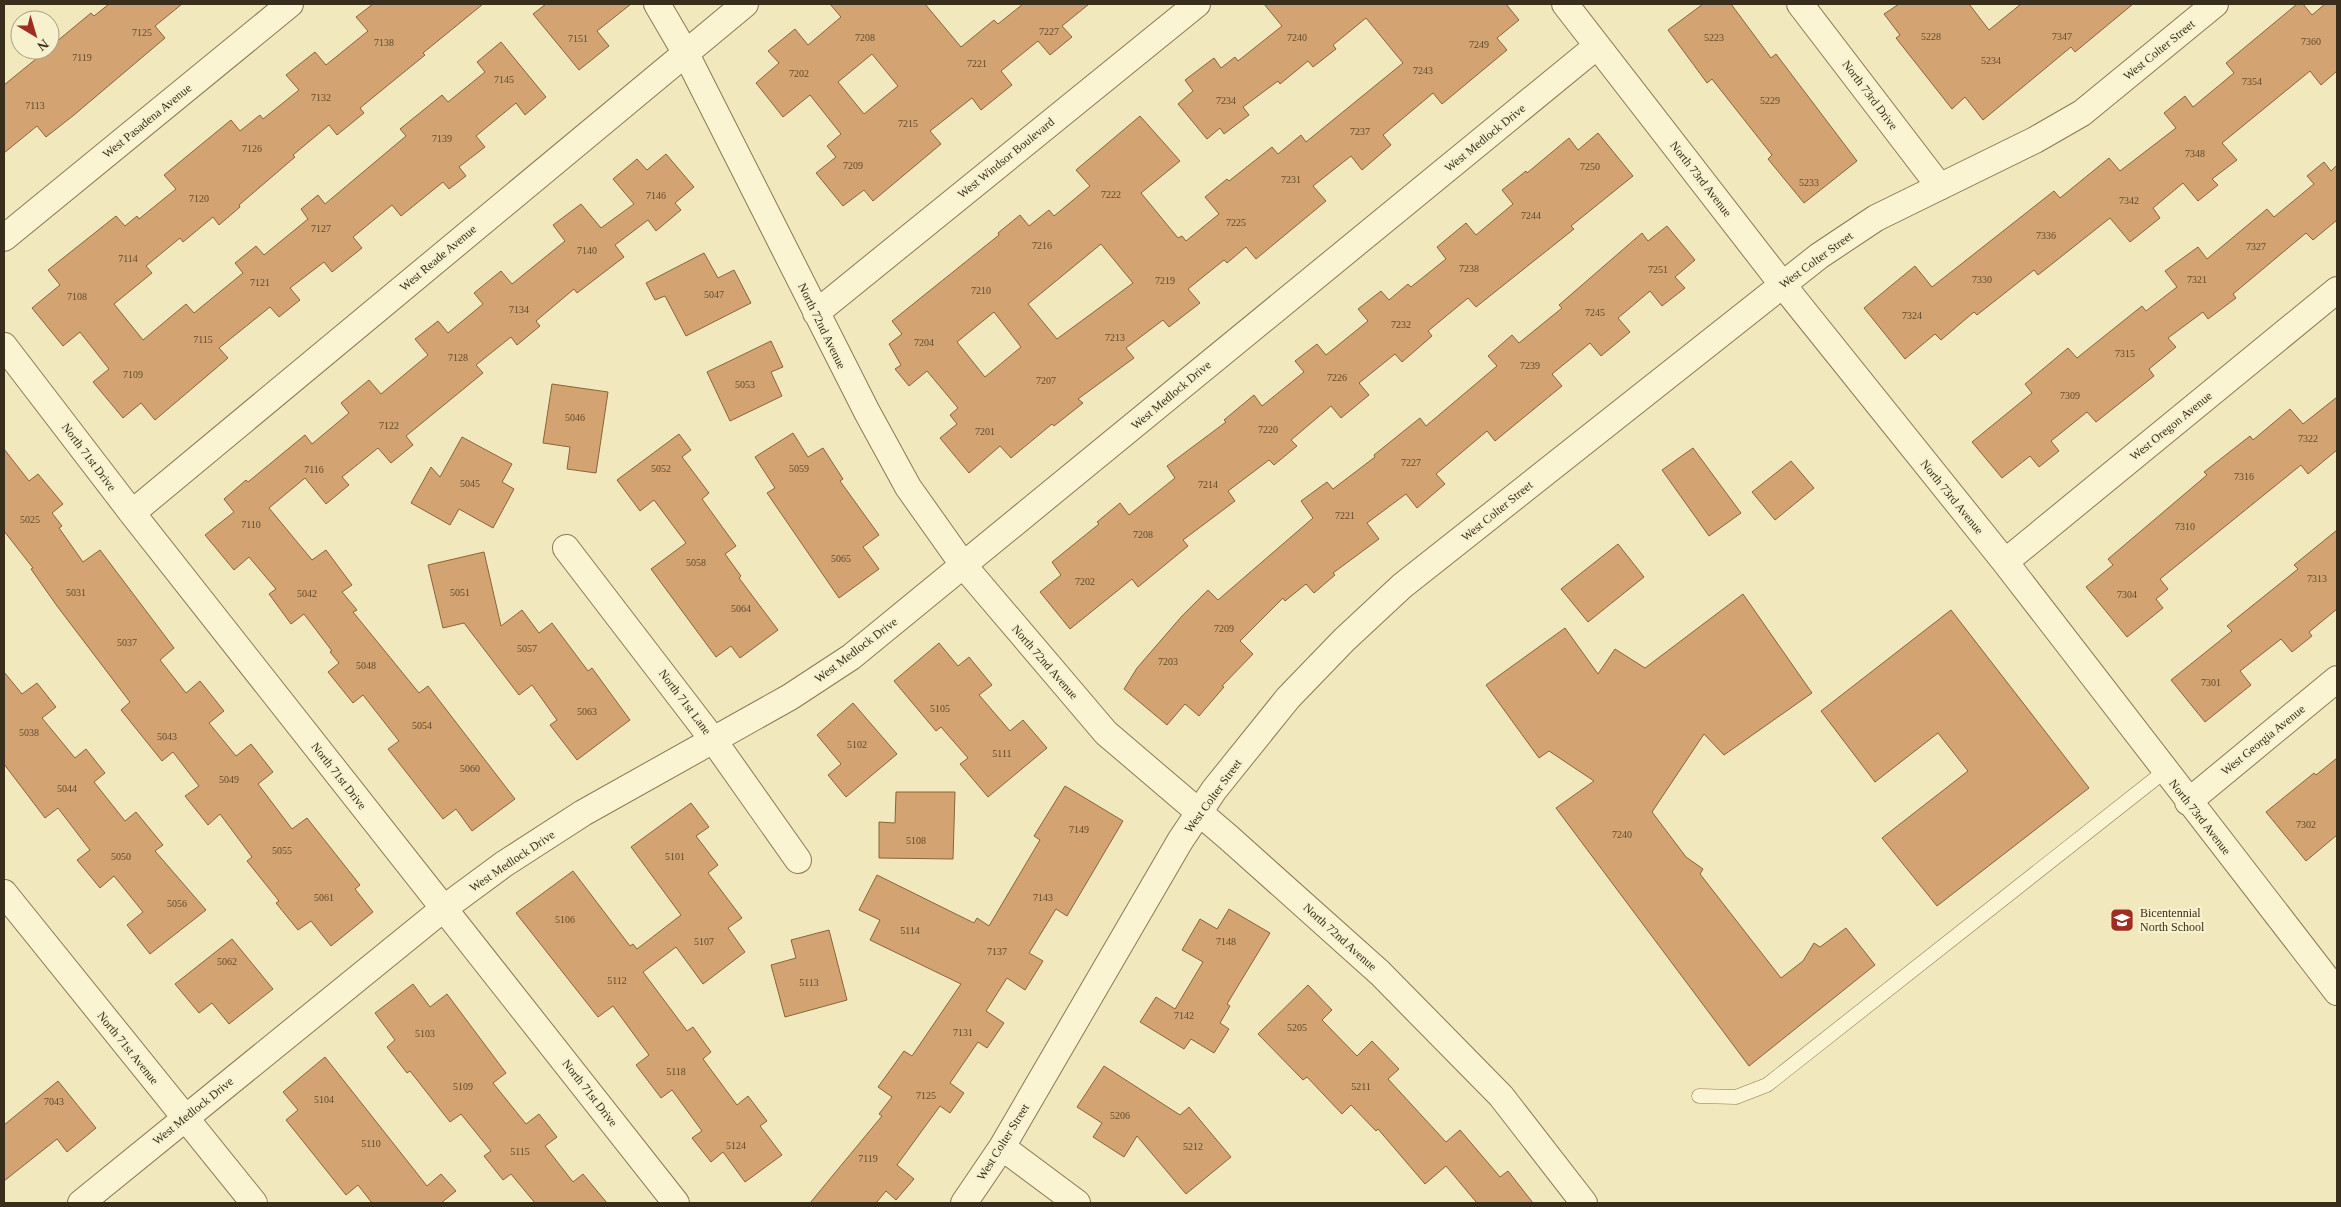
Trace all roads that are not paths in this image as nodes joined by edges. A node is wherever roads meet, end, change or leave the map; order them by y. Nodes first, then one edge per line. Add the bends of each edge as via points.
1 (290, 4) edge
2 (657, 4) edge
3 (745, 4) edge
4 (1197, 4) edge
5 (1565, 4) edge
6 (1800, 4) edge
7 (2216, 4) edge
8 (1598, 46) junction
9 (685, 52) junction
10 (1940, 187) junction
11 (4, 238) edge
12 (1782, 284) junction
13 (2337, 290) edge
14 (816, 313) junction
15 (4, 346) edge
16 (132, 514) junction
17 (566, 548) dead end
18 (2005, 562) junction
19 (964, 566) junction
20 (2337, 679) edge
21 (714, 741) junction
22 (2165, 771) junction
23 (2188, 802) junction
24 (1198, 812) junction
25 (798, 860) dead end
26 (4, 893) edge
27 (443, 909) junction
28 (2337, 992) edge
29 (1699, 1096) dead end
30 (184, 1118) junction
31 (1002, 1147) junction
32 (81, 1203) edge
33 (254, 1203) edge
34 (676, 1203) edge
35 (964, 1203) edge
36 (1077, 1203) edge
37 (1584, 1203) edge

1 - 11 street, West Pasadena Avenue
2 - 9 street, North 72nd Avenue
3 - 9 street, West Reade Avenue
4 - 14 street, West Windsor Boulevard
5 - 8 street, North 73rd Avenue
6 - 10 street, North 73rd Drive
7 - 10 street, West Colter Street via 2082,113
8 - 12 street, North 73rd Avenue
8 - 19 street, West Medlock Drive
9 - 14 street, North 72nd Avenue
9 - 16 street, West Reade Avenue
10 - 12 street, West Colter Street via 1876,218
12 - 18 street, North 73rd Avenue
12 - 24 street, West Colter Street via 1402,586 1288,698
13 - 18 street, West Oregon Avenue
14 - 19 street, North 72nd Avenue via 908,487
15 - 16 street, North 71st Drive
16 - 27 street, North 71st Drive
17 - 21 street, North 71st Lane
18 - 22 street, North 73rd Avenue
19 - 21 street, West Medlock Drive via 851,657
19 - 24 street, North 72nd Avenue via 1106,733
20 - 23 street, West Georgia Avenue
21 - 25 street, North 71st Lane
21 - 27 street, West Medlock Drive via 583,813 504,864
22 - 23 street, North 73rd Avenue
22 - 29 lane via 1767,1085 1736,1097
23 - 28 street, North 73rd Avenue
24 - 31 street, West Colter Street
24 - 37 street, North 72nd Avenue via 1345,941 1501,1096
26 - 30 street, North 71st Avenue
27 - 30 street, West Medlock Drive
27 - 34 street, North 71st Drive
30 - 32 street, West Medlock Drive
30 - 33 street, North 71st Avenue
31 - 35 street, West Colter Street
31 - 36 street

